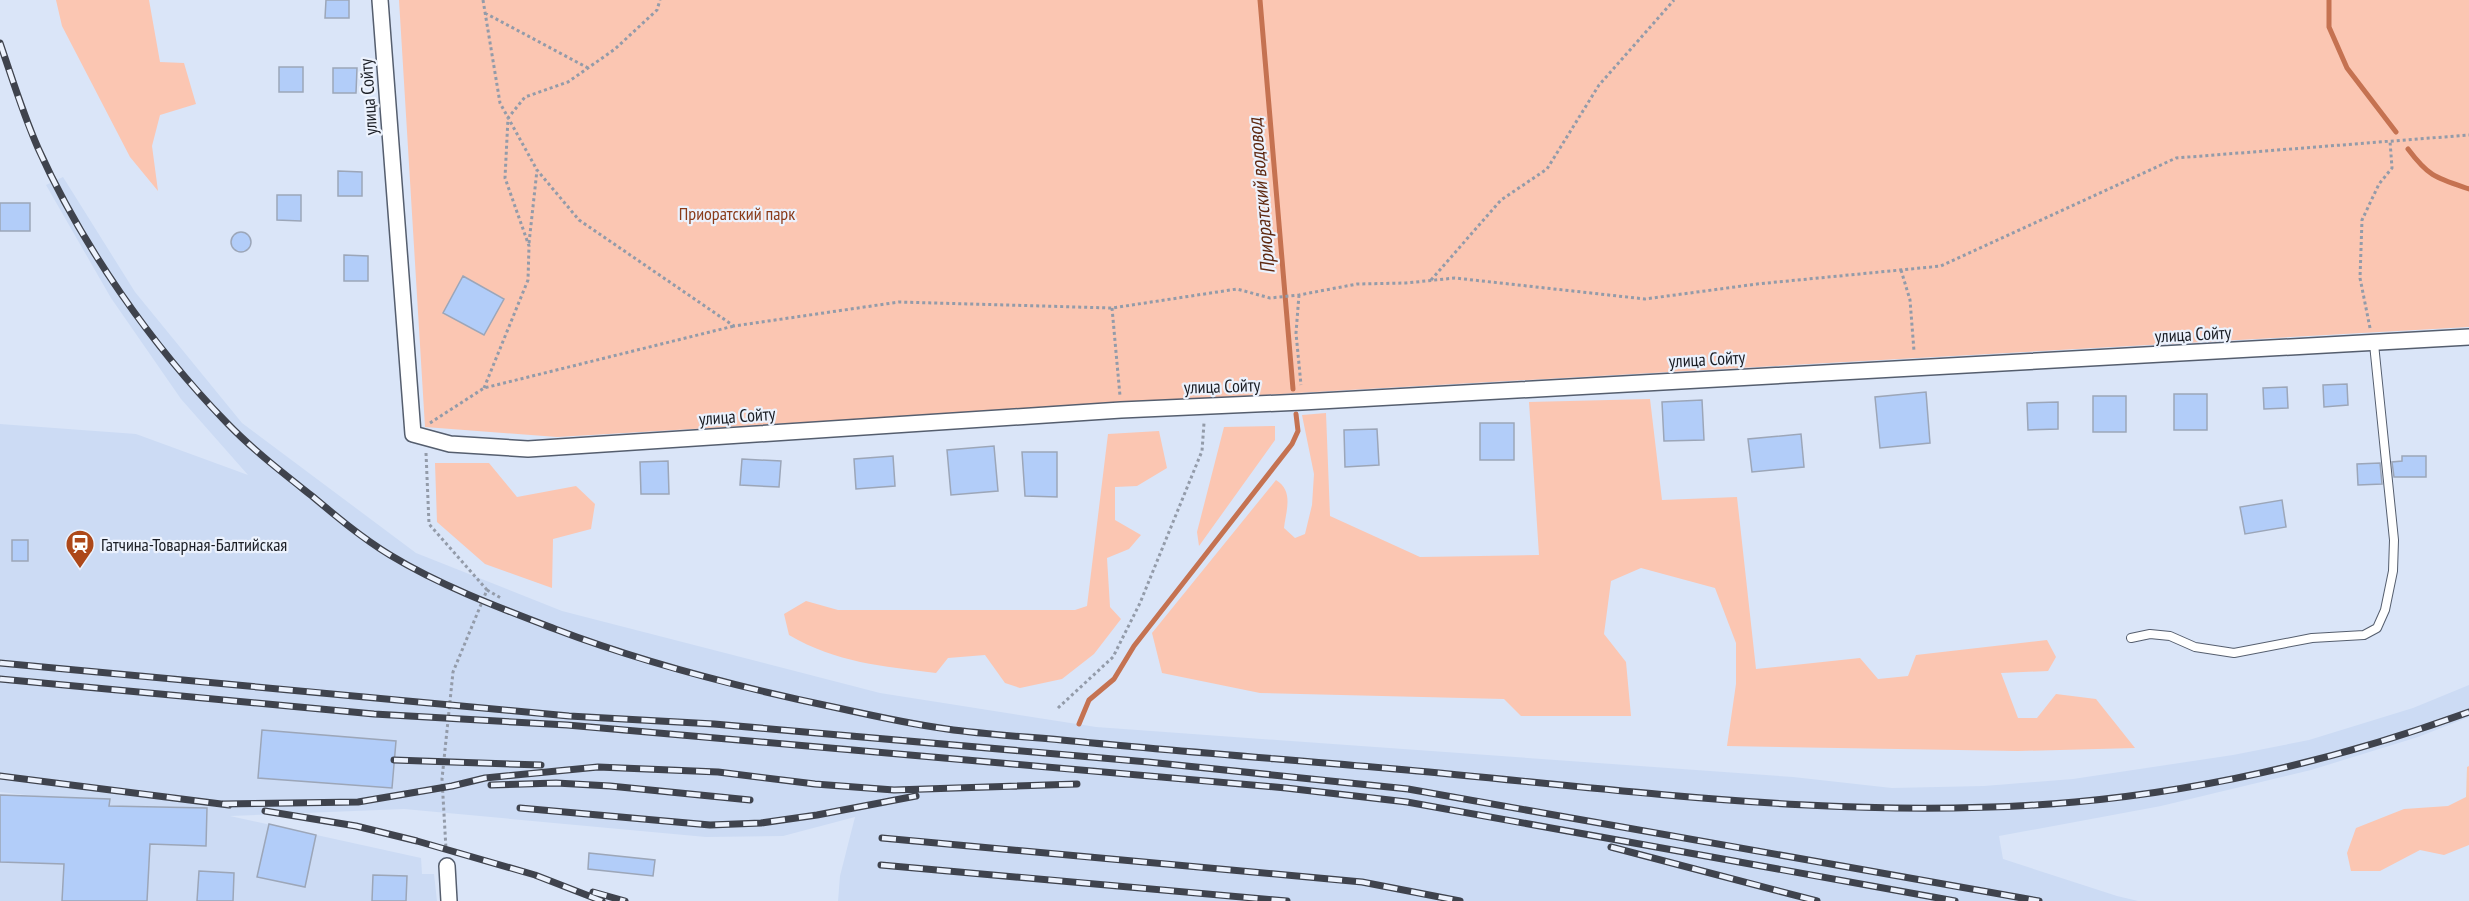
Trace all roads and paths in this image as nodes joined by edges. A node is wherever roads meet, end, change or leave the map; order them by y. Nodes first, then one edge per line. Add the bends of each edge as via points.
1 (380, 0) edge
2 (483, 0) edge
3 (660, 0) edge
4 (1674, 0) edge
5 (485, 13) junction
6 (588, 68) junction
7 (508, 118) junction
8 (2469, 135) edge
9 (2390, 141) junction
10 (537, 170) junction
11 (529, 246) junction
12 (1901, 270) junction
13 (1431, 280) junction
14 (1299, 295) junction
15 (1112, 308) junction
16 (734, 326) junction
17 (2469, 337) edge
18 (2374, 344) junction
19 (1915, 367) junction
20 (484, 388) junction
21 (1302, 402) junction
22 (1204, 406) junction
23 (1121, 410) junction
24 (419, 435) junction
25 (487, 590) junction
26 (501, 598) dead end
27 (2131, 639) dead end
28 (1058, 708) dead end
29 (447, 866) joint
30 (449, 901) edge

1 - 24 street, улица Сойту
2 - 5 path
3 - 6 path via 657,10
4 - 13 path via 1599,86 1547,169 1501,200
5 - 6 path
5 - 7 path via 500,103
6 - 7 path via 568,82 525,96
7 - 10 path
7 - 11 path via 505,178
8 - 9 path
9 - 12 path via 2176,158 1941,266
9 - 18 path via 2392,168 2379,184 2362,220 2360,279
10 - 11 path
10 - 16 path via 579,220
11 - 20 path via 528,280
12 - 13 path via 1645,299 1465,279
12 - 19 path via 1910,300
13 - 14 path via 1357,284
14 - 15 path via 1270,298 1237,289
14 - 21 path via 1296,333
15 - 16 path via 898,302
15 - 23 path
16 - 20 path
17 - 18 street, улица Сойту
18 - 19 street, улица Сойту
18 - 27 lane via 2394,540 2393,571 2377,628 2364,635 2312,638 2234,653 2195,647 2170,636 2150,634
19 - 21 street, улица Сойту
20 - 24 path
21 - 22 street, улица Сойту
22 - 23 street, улица Сойту
22 - 28 path via 1202,451 1140,603 1113,657
23 - 24 street, улица Сойту via 528,449 450,444
24 - 25 path via 429,524
25 - 26 path
25 - 29 path via 453,672 442,779
29 - 30 street

